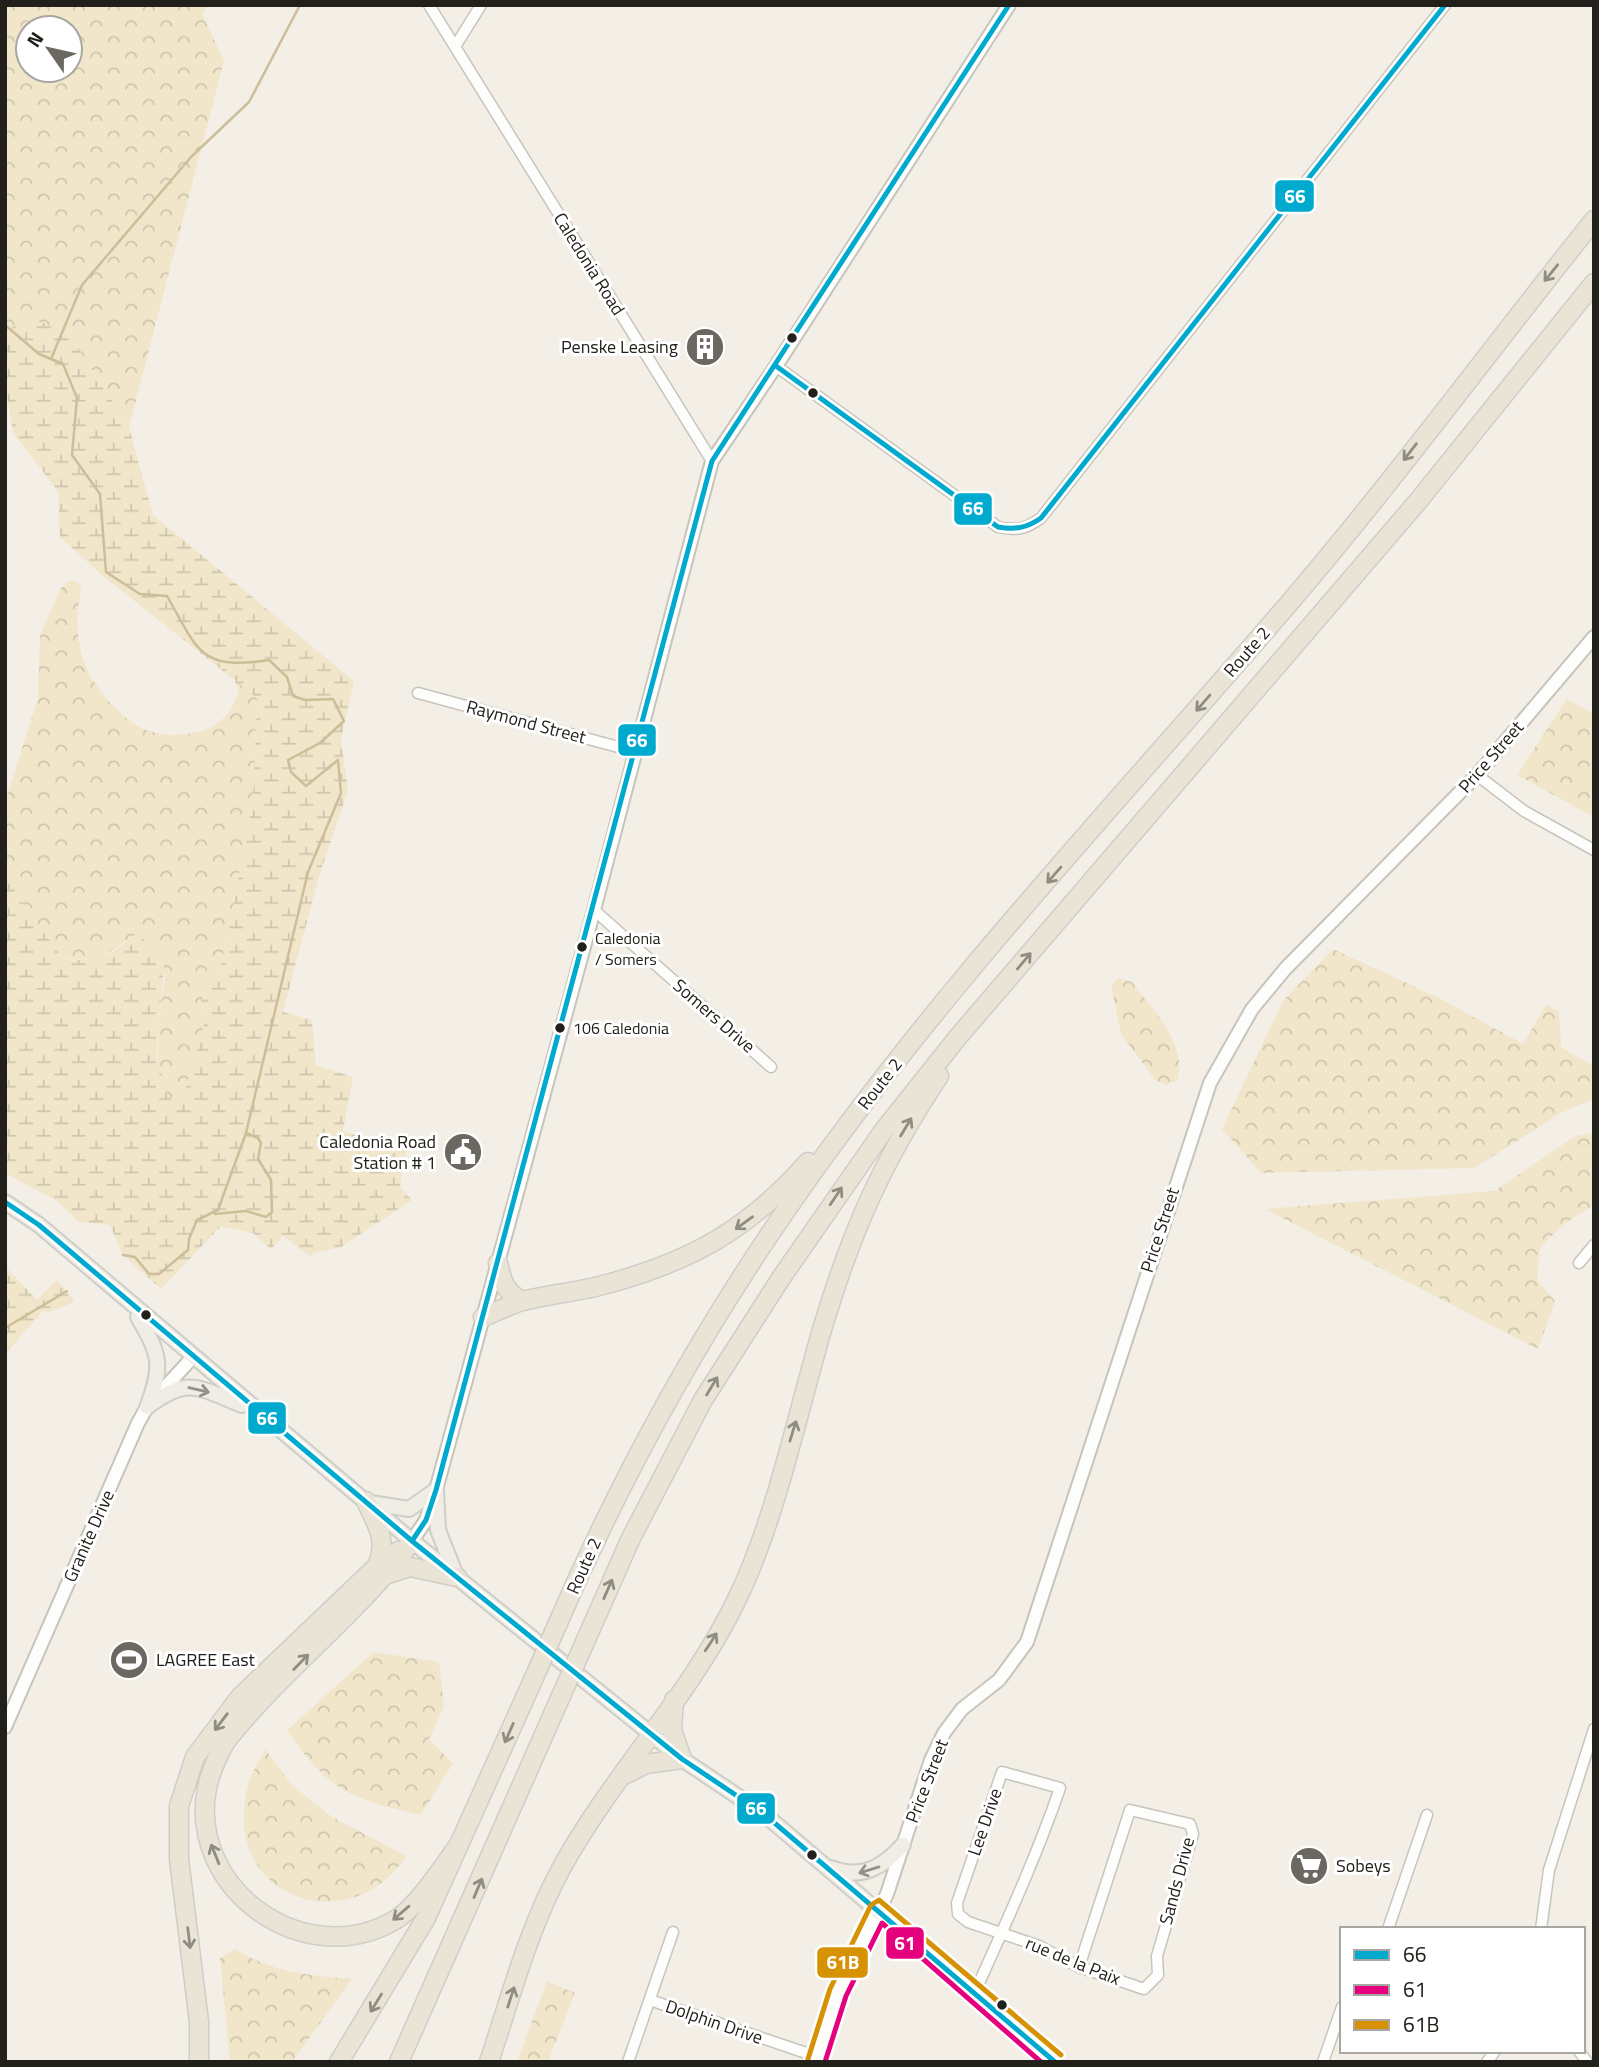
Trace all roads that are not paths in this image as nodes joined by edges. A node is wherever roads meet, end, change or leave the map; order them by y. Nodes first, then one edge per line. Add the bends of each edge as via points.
1 (429, 5) edge
2 (481, 5) edge
3 (1009, 5) edge
4 (1445, 5) edge
5 (456, 46) junction
6 (1594, 220) edge
7 (1594, 283) edge
8 (776, 366) junction
9 (712, 461) junction
10 (1594, 637) edge
11 (418, 693) dead end
12 (634, 751) junction
13 (1477, 775) junction
14 (1594, 850) edge
15 (594, 910) junction
16 (995, 995) junction
17 (771, 1067) dead end
18 (877, 1088) junction
19 (5, 1202) edge
20 (1594, 1245) edge
21 (498, 1263) junction
22 (1578, 1263) dead end
23 (522, 1301) junction
24 (131, 1306) junction
25 (483, 1317) junction
26 (192, 1358) junction
27 (147, 1407) junction
28 (254, 1409) junction
29 (436, 1490) junction
30 (366, 1501) junction
31 (412, 1541) junction
32 (382, 1570) junction
33 (457, 1577) junction
34 (674, 1699) junction
35 (5, 1727) edge
36 (1594, 1729) edge
37 (650, 1734) junction
38 (682, 1759) junction
39 (621, 1777) junction
40 (1427, 1815) dead end
41 (460, 1843) junction
42 (903, 1845) junction
43 (826, 1866) junction
44 (879, 1909) junction
45 (1389, 1927) edge
46 (1541, 1927) edge
47 (673, 1932) dead end
48 (1002, 1934) junction
49 (1079, 1967) junction
50 (1144, 1989) joint
51 (975, 1992) junction
52 (650, 2000) junction
53 (1340, 2013) edge
54 (817, 2059) edge
55 (199, 2062) edge
56 (339, 2062) edge
57 (400, 2062) edge
58 (489, 2062) edge
59 (628, 2062) edge
60 (1055, 2062) edge
61 (1324, 2062) edge

1 - 5 street, Caledonia Road
2 - 5 street
3 - 8 street
4 - 8 street via 1041,518 1027,528 999,527
5 - 9 street, Caledonia Road
6 -> 18 highway, Route 2 via 1304,585 950,996
16 -> 7 highway, Route 2 via 1419,500
8 - 9 street
9 - 12 street
10 - 13 street, Price Street
11 - 12 street, Raymond Street
12 - 15 street
13 - 14 street via 1524,811
13 - 42 street, Price Street via 1286,968 1252,1009 1210,1083 1027,1643 999,1680 962,1709 944,1733
15 - 17 street, Somers Drive
15 - 21 street
34 -> 16 highway via 720,1628 751,1567 839,1277 876,1181 910,1120
57 -> 16 highway, Route 2, bridge via 655,1489 734,1349 884,1130
18 -> 23 highway via 847,1115 771,1202 717,1242 636,1275
18 -> 41 highway, Route 2, bridge via 789,1206 685,1371 605,1519
19 - 24 main road via 39,1225
20 - 22 street
21 - 23 highway via 502,1283
21 - 25 street
23 - 25 highway
24 - 26 main road
24 - 27 main road via 159,1360
25 - 29 street
26 - 27 street, Granite Drive
26 - 28 main road
27 -> 28 main road via 170,1390 188,1387
27 - 35 street, Granite Drive
28 - 30 main road
29 - 30 main road via 409,1509
29 - 31 street via 426,1520
29 - 33 main road via 438,1530
30 - 31 main road
30 - 32 highway via 383,1537
31 - 32 highway
31 - 33 main road
32 - 33 highway via 410,1567
41 -> 32 highway via 435,1879 397,1919 359,1934 323,1937 273,1923 232,1888 205,1828 207,1787 229,1737
32 -> 55 highway via 240,1697 195,1757 179,1806 179,1846 200,2022
33 - 37 main road
34 - 37 highway
34 - 38 highway via 672,1730
36 - 46 street via 1549,1870
37 - 38 main road
37 - 39 highway
38 - 39 highway via 646,1764
38 - 43 main road via 764,1814
58 -> 39 highway via 549,1893
40 - 45 street
41 -> 56 highway, Route 2 via 420,1928
42 -> 43 main road via 874,1869 858,1873
42 - 44 street, Price Street
43 - 44 main road
44 - 51 main road
44 - 54 street, Price Street via 838,1993
47 - 52 street
48 - 48 street, Lee Drive via 968,1922 958,1914 957,1903 1002,1772 1060,1788
48 - 49 street, rue de la Paix via 1039,1946
48 - 51 street
49 - 50 street, rue de la Paix
49 - 50 street, Sands Drive via 1130,1810 1189,1824 1193,1834 1157,1956 1158,1975
51 - 60 main road
52 - 54 street, Dolphin Drive
52 - 59 street
53 - 61 street

